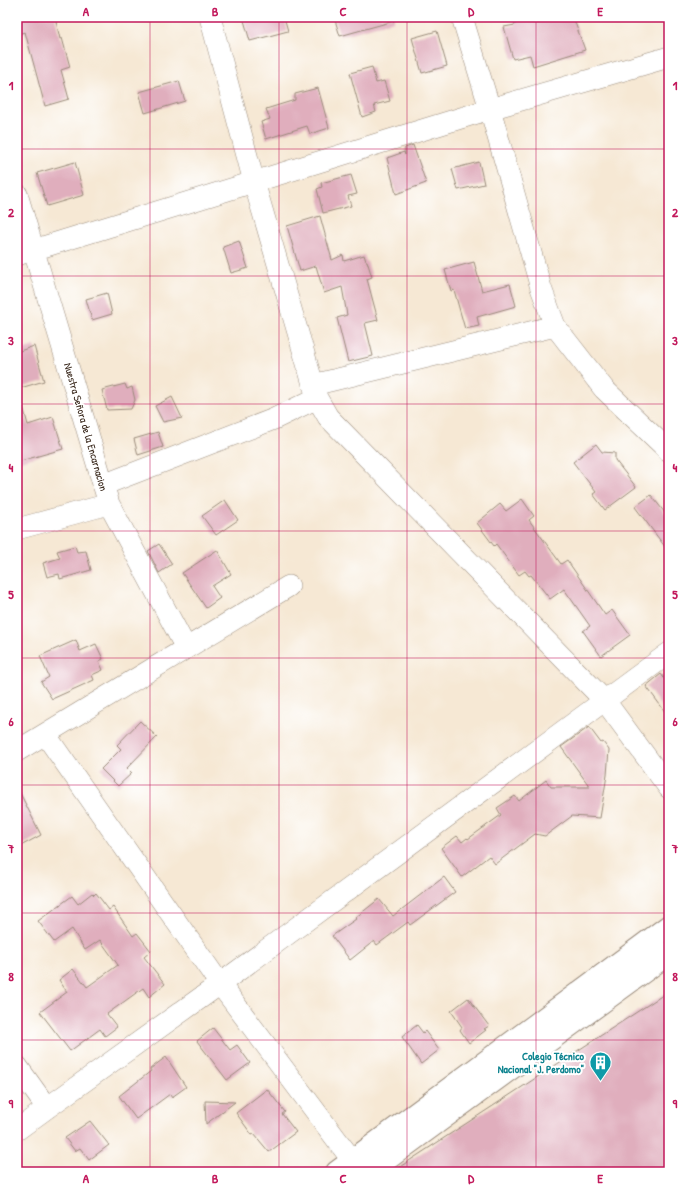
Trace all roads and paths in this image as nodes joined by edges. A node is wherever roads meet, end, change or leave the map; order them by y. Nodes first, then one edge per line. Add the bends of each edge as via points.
1 (210, 17) edge
2 (462, 17) edge
3 (669, 57) edge
4 (490, 109) junction
5 (254, 182) junction
6 (17, 194) edge
7 (25, 252) edge
8 (555, 326) junction
9 (315, 392) junction
10 (669, 451) edge
11 (106, 494) junction
12 (17, 529) edge
13 (289, 586) dead end
14 (186, 648) junction
15 (669, 653) edge
16 (605, 701) junction
17 (45, 734) junction
18 (17, 751) edge
19 (669, 788) edge
20 (669, 926) edge
21 (669, 953) edge
22 (220, 984) junction
23 (17, 1066) edge
24 (47, 1108) junction
25 (17, 1130) edge
26 (355, 1169) edge

1 - 5 street
2 - 4 street
3 - 4 street
4 - 5 street
4 - 8 street via 541,288
5 - 7 street
5 - 9 street
6 - 7 street, Nuestra Señora de la Encarnacion
7 - 11 street, Nuestra Señora de la Encarnacion
8 - 9 street
8 - 10 street via 604,389
9 - 11 street via 274,419
9 - 16 street via 328,417
11 - 12 street
11 - 14 street, Nuestra Señora de la Encarnacion
13 - 14 street
14 - 17 street
15 - 16 street
16 - 19 street
16 - 22 street
17 - 18 street
17 - 22 street
20 - 26 main road
21 - 26 main road
22 - 24 street
22 - 26 street
23 - 24 street
24 - 25 street

